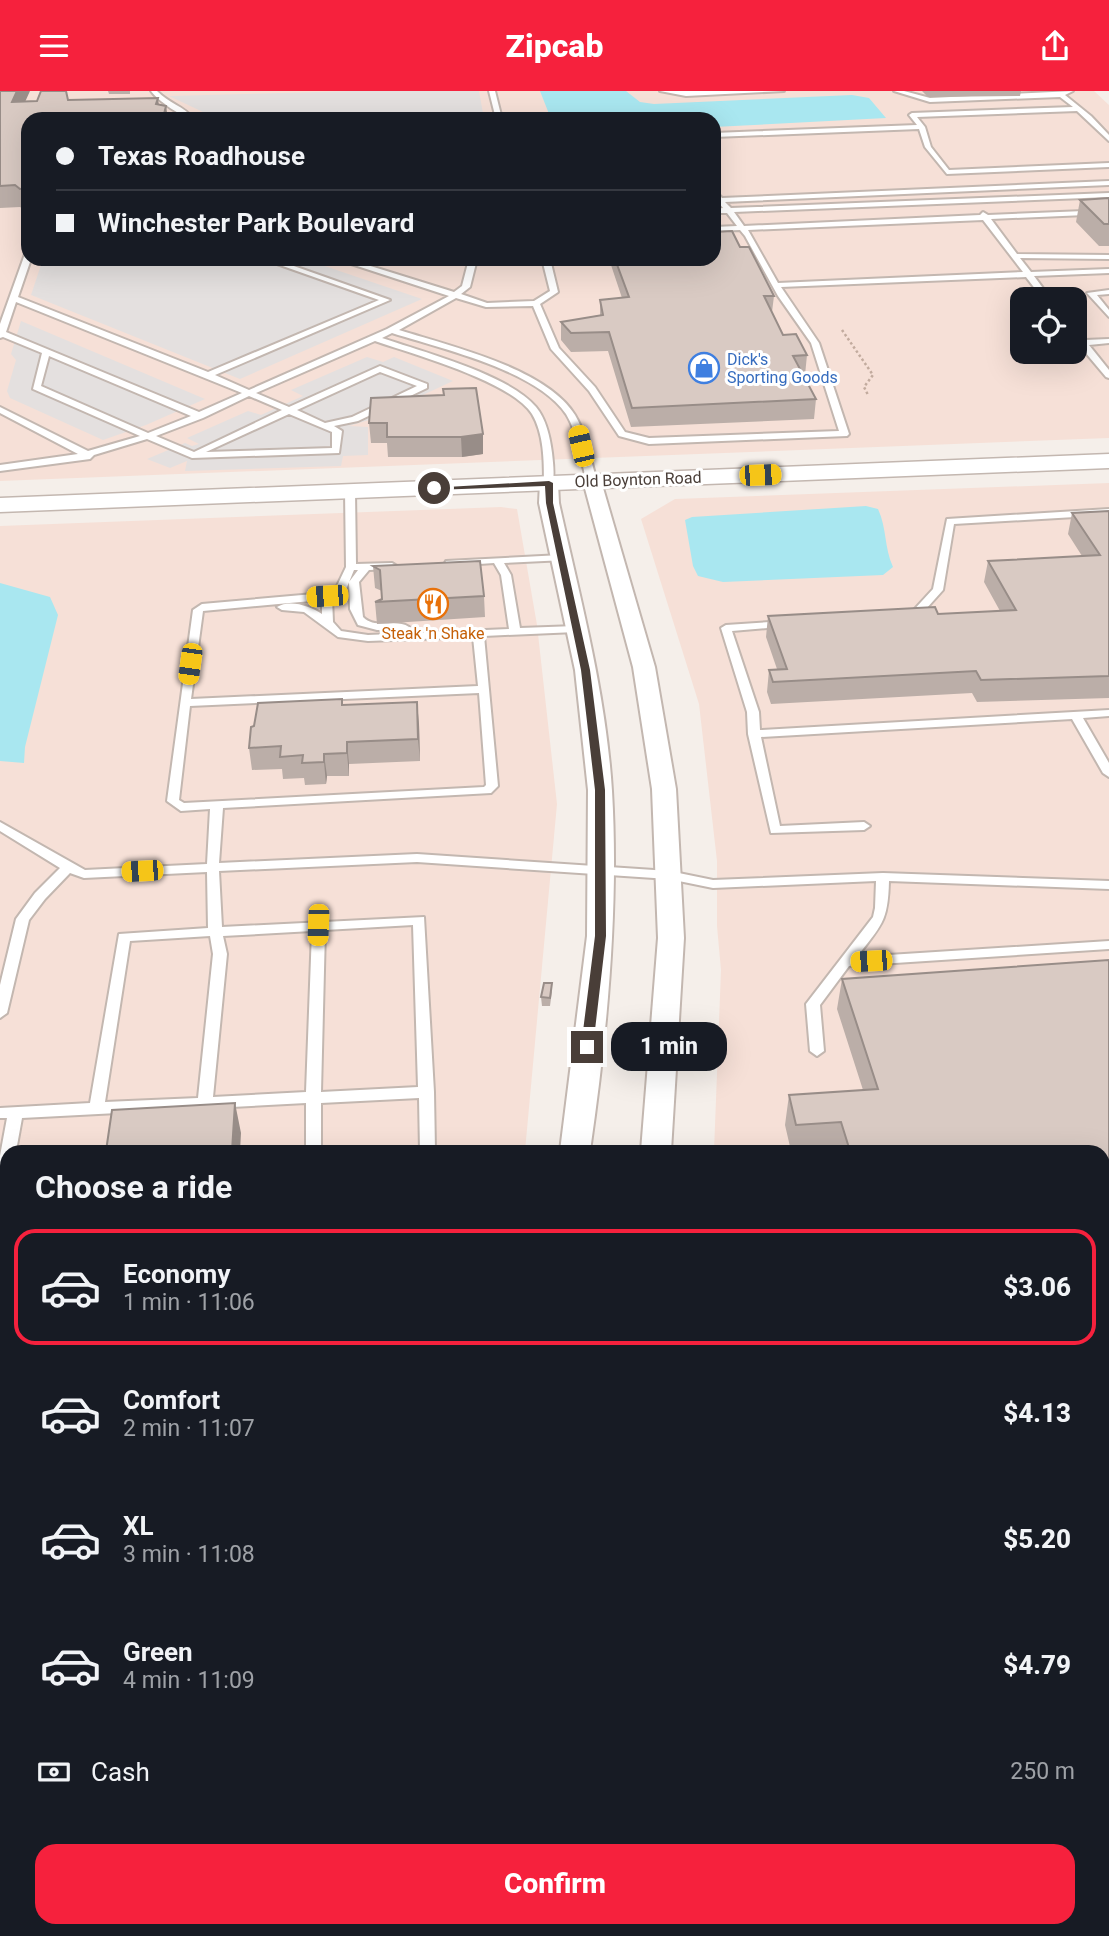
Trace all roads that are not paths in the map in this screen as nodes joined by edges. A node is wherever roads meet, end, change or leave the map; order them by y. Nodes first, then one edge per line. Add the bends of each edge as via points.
1 (154, 91) edge
2 (492, 91) edge
3 (663, 91) edge
4 (782, 91) edge
5 (897, 91) edge
6 (1070, 91) edge
7 (1030, 94) edge
8 (1060, 95) junction
9 (1076, 109) junction
10 (184, 112) edge
11 (497, 112) edge
12 (922, 127) junction
13 (721, 135) edge
14 (1109, 139) edge
15 (1109, 165) edge
16 (947, 171) junction
17 (1109, 183) edge
18 (965, 189) junction
19 (1109, 195) edge
20 (721, 197) edge
21 (973, 200) junction
22 (721, 203) edge
23 (721, 211) edge
24 (727, 211) junction
25 (1109, 212) edge
26 (986, 218) junction
27 (743, 228) junction
28 (721, 229) edge
29 (1106, 250) edge
30 (1063, 255) junction
31 (1015, 256) junction
32 (1109, 257) edge
33 (24, 266) edge
34 (287, 266) edge
35 (362, 266) edge
36 (471, 266) edge
37 (548, 266) edge
38 (1108, 273) edge
39 (1030, 276) junction
40 (776, 285) junction
41 (1038, 287) edge
42 (1109, 292) edge
43 (455, 295) junction
44 (13, 298) junction
45 (536, 303) junction
46 (1109, 315) edge
47 (391, 330) junction
48 (0, 335) edge
49 (375, 338) junction
50 (1109, 341) edge
51 (1087, 344) edge
52 (1087, 347) edge
53 (46, 353) junction
54 (1107, 370) edge
55 (208, 375) junction
56 (250, 393) junction
57 (0, 410) edge
58 (288, 410) junction
59 (200, 416) junction
60 (327, 425) junction
61 (148, 437) junction
62 (192, 455) junction
63 (90, 456) junction
64 (1109, 461) edge
65 (0, 468) edge
66 (592, 481) junction
67 (549, 483) junction
68 (350, 491) junction
69 (0, 505) edge
70 (1109, 512) edge
71 (561, 558) junction
72 (497, 560) junction
73 (443, 563) edge
74 (405, 565) edge
75 (351, 567) junction
76 (366, 567) junction
77 (327, 596) junction
78 (246, 604) junction
79 (900, 618) edge
80 (328, 623) junction
81 (793, 624) edge
82 (514, 626) junction
83 (576, 629) junction
84 (478, 633) junction
85 (484, 689) junction
86 (185, 703) junction
87 (1109, 713) edge
88 (1076, 715) junction
89 (754, 734) junction
90 (1109, 773) edge
91 (217, 805) junction
92 (0, 826) edge
93 (864, 826) dead end
94 (213, 866) junction
95 (68, 867) junction
96 (601, 870) junction
97 (669, 875) junction
98 (883, 877) junction
99 (1109, 885) edge
100 (318, 925) junction
101 (215, 931) junction
102 (1109, 945) edge
103 (845, 962) junction
104 (0, 1013) edge
105 (817, 1051) dead end
106 (427, 1092) junction
107 (314, 1097) junction
108 (205, 1103) junction
109 (97, 1108) junction
110 (8, 1113) edge
111 (8, 1145) edge
112 (314, 1145) edge
113 (428, 1145) edge
114 (576, 1145) edge
115 (657, 1145) edge

1 - 10 lane
2 - 11 lane
3 - 4 lane
5 - 7 lane via 930,100
6 - 8 lane
7 - 8 lane
8 - 9 lane
9 - 12 lane via 912,115
9 - 14 lane
12 - 13 lane
12 - 16 lane via 925,142
15 - 16 lane
16 - 18 lane
17 - 18 lane
18 - 20 lane
18 - 21 lane
19 - 21 lane
21 - 24 lane
21 - 26 lane
22 - 24 lane
23 - 24 lane
24 - 27 lane
25 - 26 lane
26 - 27 lane
26 - 31 lane
27 - 28 lane
27 - 40 lane
29 - 30 lane
30 - 31 lane
30 - 32 lane
31 - 39 lane
33 - 44 lane
34 - 55 lane via 386,300
35 - 43 lane
36 - 43 lane via 466,287
37 - 45 lane via 554,292
38 - 39 lane
39 - 40 lane
39 - 41 lane
40 - 45 lane via 815,343 844,434 649,441 622,434 592,389 555,349
42 - 46 lane via 1091,293
43 - 45 lane via 486,305
43 - 47 lane
44 - 48 lane
44 - 55 lane
47 - 49 lane
47 - 66 lane via 509,370 547,390 570,414
48 - 53 lane
49 - 56 lane
49 - 67 lane via 497,384 526,401 540,425
50 - 51 lane
52 - 54 lane
53 - 59 lane
53 - 61 lane via 36,387
55 - 56 lane
56 - 58 lane
56 - 59 lane
57 - 63 lane
58 - 60 lane
58 - 60 lane via 380,369 424,386 355,419
58 - 62 lane
59 - 61 lane
60 - 62 lane via 337,431 336,451
61 - 62 lane
61 - 63 lane
63 - 65 lane
64 - 66 street, Old Boynton Road
66 - 67 street, Old Boynton Road
66 - 97 street via 644,667 664,789
67 - 68 street, Old Boynton Road
67 - 71 street
68 - 69 street, Old Boynton Road
68 - 75 lane
70 - 79 lane via 950,521 938,590 913,617
71 - 72 lane
71 - 83 street
72 - 73 lane
72 - 82 lane via 506,575
74 - 76 lane
75 - 76 lane
75 - 77 lane via 341,590
76 - 82 lane via 354,582 355,614 372,627
77 - 78 lane
77 - 80 lane
78 - 80 lane via 307,609
78 - 86 lane via 198,610
80 - 84 lane via 338,634 368,638
81 - 89 lane via 726,628 753,712
82 - 83 lane
82 - 84 lane
83 - 96 street via 594,727
84 - 85 lane
85 - 86 lane
85 - 91 lane via 492,786 486,790
86 - 91 lane via 173,801 181,807
87 - 88 lane
88 - 89 lane
88 - 90 lane
89 - 93 lane via 775,829
91 - 94 lane
92 - 95 lane
94 - 95 lane via 84,874
94 - 96 lane via 417,858
94 - 101 lane
95 - 104 lane via 23,919
96 - 97 lane
96 - 114 street via 600,936
97 - 98 lane via 713,884
97 - 115 street via 671,938
98 - 99 lane
98 - 103 lane via 878,918
100 - 101 lane
100 - 106 lane via 419,920
100 - 107 lane
101 - 108 lane via 220,954
101 - 109 lane via 124,937
102 - 103 lane
103 - 105 lane via 813,1004
106 - 107 lane
106 - 113 lane
107 - 108 lane
107 - 112 lane
108 - 109 lane
109 - 110 lane
110 - 111 lane

